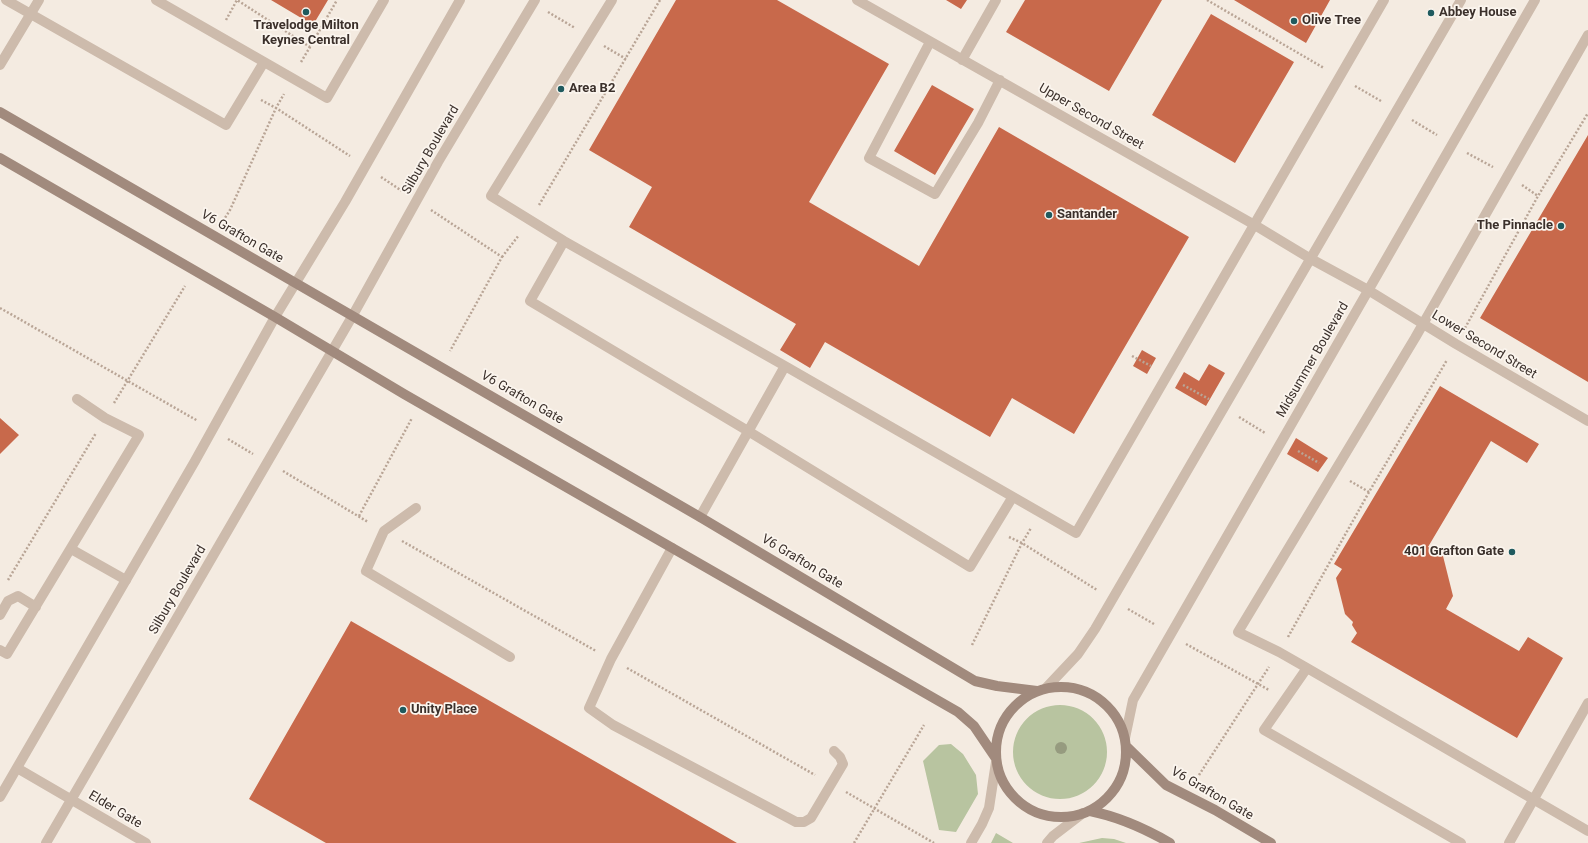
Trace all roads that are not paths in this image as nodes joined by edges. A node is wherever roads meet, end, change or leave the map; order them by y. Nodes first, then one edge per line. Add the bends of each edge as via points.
1 (6, 0) edge
2 (39, 0) edge
3 (156, 0) edge
4 (384, 0) edge
5 (460, 0) edge
6 (535, 0) edge
7 (612, 0) edge
8 (857, 0) edge
9 (996, 0) edge
10 (1384, 0) edge
11 (1461, 0) edge
12 (1535, 0) edge
13 (30, 15) junction
14 (1588, 35) edge
15 (930, 42) junction
16 (962, 60) junction
17 (264, 62) junction
18 (0, 65) edge
19 (1000, 80) junction
20 (0, 112) edge
21 (0, 158) edge
22 (1253, 224) junction
23 (564, 241) junction
24 (1311, 259) junction
25 (295, 282) junction
26 (1368, 290) junction
27 (353, 315) junction
28 (275, 317) junction
29 (1423, 324) junction
30 (332, 351) junction
31 (785, 366) junction
32 (77, 399) dead end
33 (1588, 420) edge
34 (748, 431) junction
35 (1012, 498) junction
36 (416, 508) dead end
37 (700, 517) junction
38 (672, 548) junction
39 (71, 549) junction
40 (126, 580) junction
41 (36, 607) junction
42 (0, 615) edge
43 (0, 650) edge
44 (510, 657) dead end
45 (1307, 668) junction
46 (1041, 690) junction
47 (1588, 703) edge
48 (1125, 742) junction
49 (834, 751) dead end
50 (995, 760) junction
51 (17, 768) junction
52 (0, 797) edge
53 (72, 799) junction
54 (1534, 800) junction
55 (1087, 812) junction
56 (1588, 831) edge
57 (46, 843) edge
58 (146, 843) edge
59 (971, 843) edge
60 (1047, 843) edge
61 (1170, 843) edge
62 (1271, 843) edge
63 (1461, 843) edge
64 (1509, 843) edge

1 - 13 street
2 - 13 street
3 - 17 street
4 - 17 street via 327,98
5 - 25 street via 345,202
6 - 27 street, Silbury Boulevard via 438,162
7 - 23 street via 491,196
8 - 15 street, Upper Second Street
9 - 16 street
10 - 22 street
11 - 24 street
12 - 26 street, Midsummer Boulevard
13 - 17 street via 226,125
13 - 18 street
14 - 29 street
15 - 16 street, Upper Second Street
15 - 19 street via 869,158 935,194 978,123
16 - 19 street, Upper Second Street
19 - 22 street, Upper Second Street
20 - 25 street, V6 Grafton Gate
21 - 28 street
22 - 24 street, Upper Second Street
22 - 35 street via 1076,534
23 - 31 street
23 - 34 street via 530,301
24 - 26 street, Lower Second Street
24 - 46 street via 1095,629 1078,654
25 - 27 street, V6 Grafton Gate
25 - 28 street
26 - 29 street, Lower Second Street
26 - 48 street, Midsummer Boulevard via 1133,700
27 - 30 street, Silbury Boulevard
27 - 37 street, V6 Grafton Gate
28 - 30 street
28 - 40 street
29 - 33 street, Lower Second Street
29 - 45 street via 1238,632
30 - 38 street
30 - 53 street, Silbury Boulevard
31 - 34 street
31 - 35 street
32 - 39 street via 105,418 139,435
34 - 35 street via 970,567
34 - 37 street
36 - 44 street via 384,531 366,571
37 - 46 street, V6 Grafton Gate via 975,681
38 - 49 street via 611,659 589,708 613,725 796,822 804,822 811,818 843,764
38 - 50 street via 958,712 974,726
39 - 40 street
39 - 41 street
40 - 51 street
41 - 42 street via 18,596 8,602
41 - 43 street via 7,654
45 - 54 street
45 - 63 street via 1264,730
46 - 48 street via 1074,688 1096,697 1109,708 1119,722
46 - 50 street via 1019,702 1005,717 999,730
47 - 54 street
48 - 55 street via 1126,759 1118,784 1106,799
48 - 62 street, V6 Grafton Gate via 1166,785
50 - 55 street via 1003,784 1018,802 1038,814 1061,818
50 - 59 street via 989,808
51 - 52 street
51 - 53 street, Elder Gate
53 - 57 street, Silbury Boulevard
53 - 58 street, Elder Gate
54 - 56 street
54 - 64 street
55 - 60 street
55 - 61 street via 1109,814 1142,827

